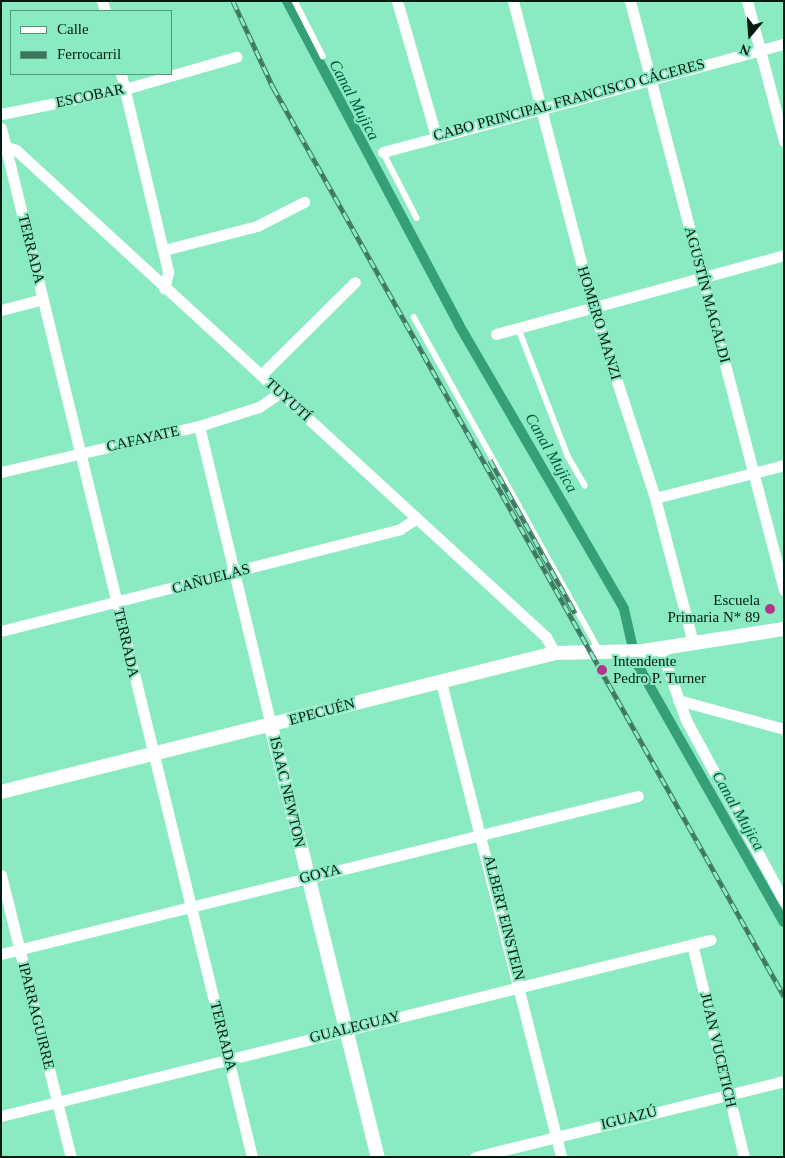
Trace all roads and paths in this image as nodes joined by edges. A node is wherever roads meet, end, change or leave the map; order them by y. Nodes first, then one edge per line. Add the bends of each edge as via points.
1 (295, 1) edge
2 (398, 1) edge
3 (514, 1) edge
4 (630, 1) edge
5 (747, 1) edge
6 (784, 44) edge
7 (760, 50) junction
8 (323, 56) dead end
9 (236, 58) dead end
10 (121, 75) edge
11 (650, 78) junction
12 (125, 89) junction
13 (540, 108) junction
14 (1, 114) edge
15 (1, 130) edge
16 (436, 136) junction
17 (784, 141) edge
18 (8, 147) edge
19 (383, 152) joint
20 (304, 202) dead end
21 (417, 218) dead end
22 (164, 250) junction
23 (784, 255) edge
24 (701, 275) junction
25 (355, 282) dead end
26 (164, 288) junction
27 (43, 299) junction
28 (592, 304) junction
29 (1, 310) edge
30 (414, 316) dead end
31 (518, 327) junction
32 (496, 334) dead end
33 (261, 375) junction
34 (280, 393) junction
35 (198, 426) junction
36 (81, 453) junction
37 (784, 466) edge
38 (1, 472) edge
39 (754, 474) junction
40 (585, 486) dead end
41 (655, 498) junction
42 (417, 518) junction
43 (233, 574) junction
44 (784, 590) edge
45 (117, 604) junction
46 (784, 630) edge
47 (1, 631) edge
48 (693, 643) junction
49 (660, 648) junction
50 (555, 653) junction
51 (601, 653) junction
52 (441, 682) junction
53 (678, 700) junction
54 (271, 726) junction
55 (784, 729) edge
56 (153, 756) junction
57 (1, 792) edge
58 (638, 796) dead end
59 (482, 833) junction
60 (1, 876) edge
61 (307, 877) junction
62 (784, 901) edge
63 (190, 907) junction
64 (710, 940) dead end
65 (692, 944) junction
66 (19, 950) junction
67 (1, 954) edge
68 (521, 985) junction
69 (347, 1029) junction
70 (230, 1058) junction
71 (784, 1081) edge
72 (728, 1093) junction
73 (57, 1102) junction
74 (1, 1116) edge
75 (556, 1137) junction
76 (71, 1157) edge
77 (252, 1157) edge
78 (378, 1157) edge
79 (475, 1157) edge
80 (561, 1157) edge
81 (744, 1157) edge

1 - 8 lane
2 - 16 street
3 - 13 street, HOMERO MANZI
4 - 11 street, AGUSTÍN MAGALDI
5 - 7 street
6 - 7 street, CABO PRINCIPAL FRANCISCO CÁCERES
7 - 11 street, CABO PRINCIPAL FRANCISCO CÁCERES
7 - 17 street
9 - 12 street, ESCOBAR
10 - 12 street
11 - 13 street, CABO PRINCIPAL FRANCISCO CÁCERES
11 - 24 street, AGUSTÍN MAGALDI
12 - 14 street, ESCOBAR
12 - 22 street
13 - 16 street, CABO PRINCIPAL FRANCISCO CÁCERES
13 - 28 street, HOMERO MANZI
15 - 18 street, TERRADA
16 - 19 street, CABO PRINCIPAL FRANCISCO CÁCERES
18 - 26 street, TUYUTÍ
18 - 27 street, TERRADA
19 - 21 lane
20 - 22 street via 257,226
22 - 26 street via 168,272
23 - 24 street
24 - 28 street
24 - 39 street, AGUSTÍN MAGALDI
25 - 33 street
26 - 33 street, TUYUTÍ
27 - 29 street
27 - 36 street, TERRADA
28 - 31 street
28 - 41 street, HOMERO MANZI
30 - 51 lane
31 - 32 street
31 - 40 lane via 568,456
33 - 34 street, TUYUTÍ
34 - 35 street, CAFAYATE via 259,407
34 - 42 street, TUYUTÍ
35 - 36 street, CAFAYATE
35 - 43 street, ISAAC NEWTON
36 - 38 street, CAFAYATE
36 - 45 street, TERRADA
37 - 39 street
39 - 41 street
39 - 44 street, AGUSTÍN MAGALDI
41 - 48 street, HOMERO MANZI
42 - 43 street, CAÑUELAS via 400,529
42 - 50 street, TUYUTÍ via 546,637
43 - 45 street, CAÑUELAS
43 - 54 street, ISAAC NEWTON
45 - 47 street, CAÑUELAS
45 - 56 street, TERRADA
46 - 48 street, EPECUÉN
48 - 49 street, EPECUÉN
49 - 51 street, EPECUÉN
49 - 53 street
50 - 51 street, EPECUÉN
50 - 52 street, EPECUÉN
52 - 54 street, EPECUÉN
52 - 59 street, ALBERT EINSTEIN
53 - 55 street
53 - 62 street
54 - 56 street, EPECUÉN
54 - 61 street, ISAAC NEWTON
56 - 57 street, EPECUÉN
56 - 63 street, TERRADA
58 - 59 street, GOYA
59 - 61 street, GOYA
59 - 68 street, ALBERT EINSTEIN
60 - 66 street, IPARRAGUIRRE
61 - 63 street, GOYA
61 - 69 street, ISAAC NEWTON
63 - 66 street, GOYA
63 - 70 street, TERRADA
64 - 65 street, GUALEGUAY
65 - 68 street, GUALEGUAY
65 - 72 street, JUAN VUCETICH
66 - 67 street, GOYA
66 - 73 street, IPARRAGUIRRE
68 - 69 street, GUALEGUAY
68 - 75 street, ALBERT EINSTEIN
69 - 70 street, GUALEGUAY
69 - 78 street, ISAAC NEWTON
70 - 73 street, GUALEGUAY
70 - 77 street, TERRADA
71 - 72 street, IGUAZÚ
72 - 75 street, IGUAZÚ
72 - 81 street, JUAN VUCETICH
73 - 74 street, GUALEGUAY
73 - 76 street, IPARRAGUIRRE
75 - 79 street, IGUAZÚ
75 - 80 street, ALBERT EINSTEIN

